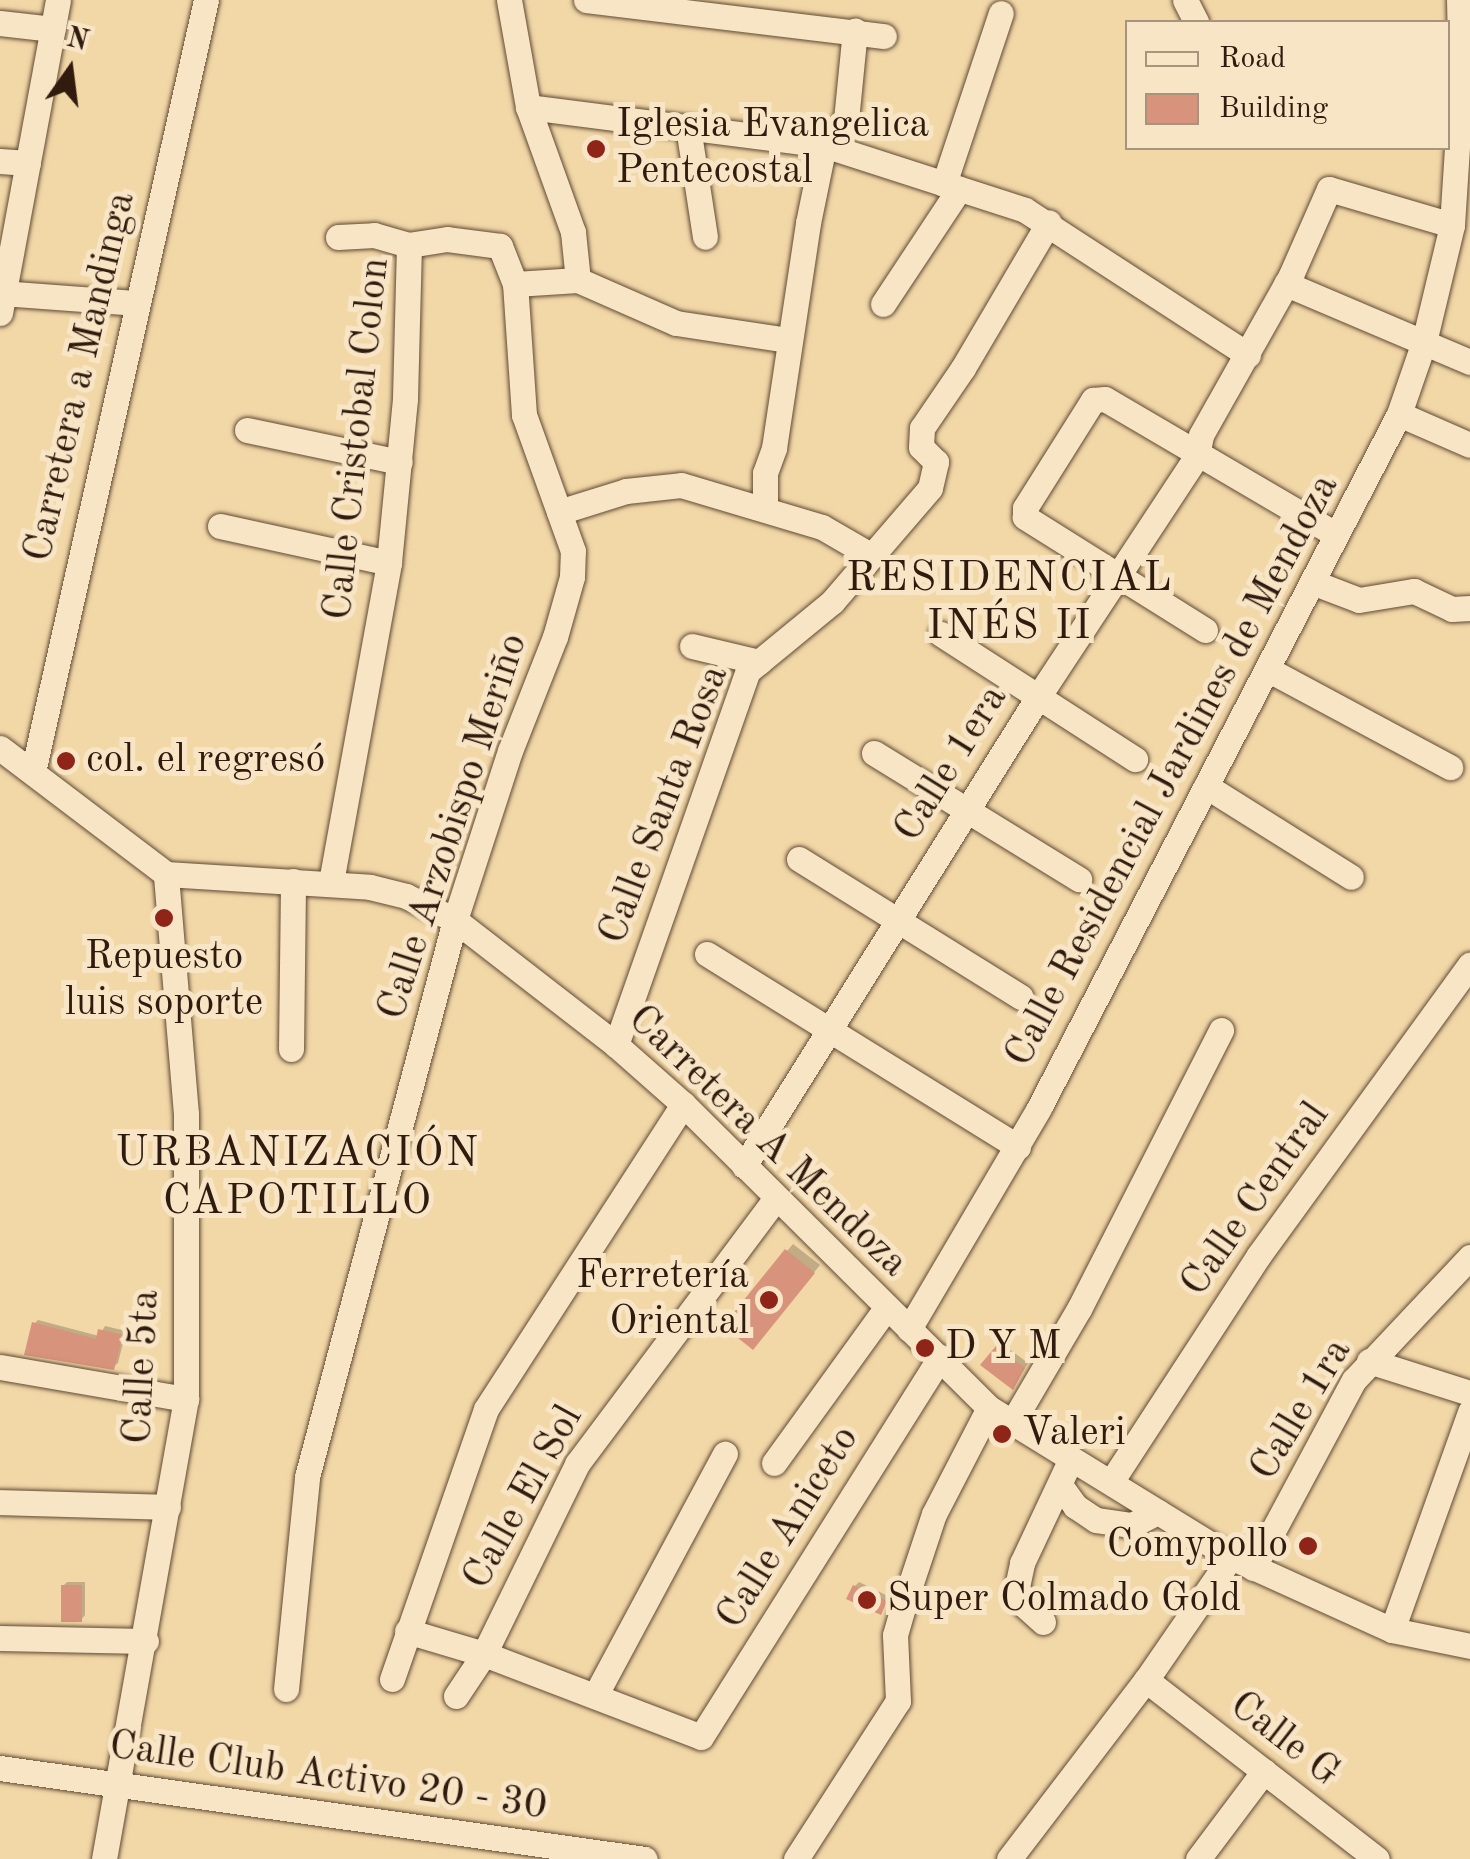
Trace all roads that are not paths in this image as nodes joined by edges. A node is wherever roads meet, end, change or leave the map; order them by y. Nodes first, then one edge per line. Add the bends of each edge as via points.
1 (58, 0) edge
2 (206, 0) edge
3 (509, 0) edge
4 (586, 0) edge
5 (1459, 0) edge
6 (1001, 13) dead end
7 (0, 23) edge
8 (53, 29) junction
9 (855, 30) junction
10 (884, 36) dead end
11 (1454, 86) edge
12 (528, 107) junction
13 (688, 127) junction
14 (824, 146) junction
15 (0, 160) edge
16 (28, 163) junction
17 (951, 186) junction
18 (1049, 222) junction
19 (1452, 225) junction
20 (338, 237) dead end
21 (705, 237) dead end
22 (409, 245) junction
23 (578, 280) junction
24 (514, 284) junction
25 (1286, 284) junction
26 (1, 300) edge
27 (136, 303) junction
28 (883, 304) dead end
29 (789, 340) junction
30 (1424, 342) junction
31 (1248, 355) junction
32 (1470, 362) edge
33 (1399, 414) junction
34 (247, 430) dead end
35 (1470, 445) edge
36 (1197, 456) junction
37 (400, 462) junction
38 (765, 509) junction
39 (559, 512) junction
40 (220, 526) dead end
41 (1334, 534) junction
42 (872, 556) junction
43 (389, 563) junction
44 (1118, 579) junction
45 (1312, 582) junction
46 (1470, 608) edge
47 (1205, 630) dead end
48 (941, 634) dead end
49 (692, 646) dead end
50 (760, 662) junction
51 (1266, 669) junction
52 (1038, 696) junction
53 (0, 748) edge
54 (874, 754) dead end
55 (1134, 759) dead end
56 (1450, 767) dead end
57 (33, 772) junction
58 (1206, 786) junction
59 (967, 810) junction
60 (800, 859) dead end
61 (166, 874) junction
62 (1351, 877) dead end
63 (1078, 879) dead end
64 (292, 881) junction
65 (331, 883) junction
66 (455, 920) junction
67 (898, 920) junction
68 (707, 954) dead end
69 (1470, 965) edge
70 (1022, 996) dead end
71 (1221, 1030) dead end
72 (830, 1031) junction
73 (616, 1046) junction
74 (292, 1049) dead end
75 (683, 1104) junction
76 (1018, 1146) junction
77 (744, 1166) junction
78 (776, 1199) junction
79 (1470, 1257) edge
80 (886, 1308) junction
81 (909, 1329) junction
82 (940, 1357) junction
83 (1370, 1361) junction
84 (0, 1367) edge
85 (1470, 1393) edge
86 (186, 1400) junction
87 (989, 1408) junction
88 (1470, 1412) edge
89 (1012, 1423) junction
90 (725, 1454) dead end
91 (1071, 1459) junction
92 (774, 1462) dead end
93 (1111, 1482) junction
94 (1060, 1485) junction
95 (0, 1502) edge
96 (168, 1507) junction
97 (1158, 1512) junction
98 (1242, 1563) junction
99 (1043, 1622) dead end
100 (1392, 1630) junction
101 (407, 1632) junction
102 (0, 1638) edge
103 (146, 1641) junction
104 (1470, 1646) edge
105 (484, 1654) junction
106 (392, 1679) dead end
107 (1146, 1680) junction
108 (286, 1689) dead end
109 (456, 1696) dead end
110 (596, 1696) junction
111 (0, 1768) edge
112 (1264, 1772) junction
113 (119, 1787) junction
114 (104, 1859) edge
115 (646, 1859) edge
116 (796, 1859) edge
117 (1009, 1859) edge
118 (1198, 1859) edge
119 (1377, 1859) edge

1 - 8 street
2 - 27 street, Carretera a Mandinga
3 - 12 street
4 - 9 street
5 - 11 street, Calle Residencial Jardines de Mendoza
6 - 17 street
7 - 8 street
8 - 16 street
9 - 10 street
9 - 14 street via 846,120
11 - 19 street, Calle Residencial Jardines de Mendoza
12 - 13 street
12 - 23 street via 572,232
13 - 14 street
13 - 21 street
14 - 17 street
14 - 29 street
15 - 16 street
16 - 26 street
17 - 18 street
17 - 28 street
18 - 31 street
18 - 42 street, Calle Santa Rosa via 922,428 921,446 936,462 930,488
19 - 25 street, Calle 1era via 1328,189
19 - 30 street, Calle Residencial Jardines de Mendoza
20 - 22 street via 374,235
22 - 24 street, Calle Cristobal Colon via 447,239 500,246
22 - 37 street, Calle Cristobal Colon
23 - 24 street
23 - 29 street via 676,323
24 - 39 street, Calle Arzobispo Meriño via 524,415
25 - 30 street
25 - 31 street, Calle 1era
26 - 27 street
27 - 57 street, Carretera a Mandinga
29 - 38 street via 765,473
30 - 32 street
30 - 33 street, Calle Residencial Jardines de Mendoza
31 - 36 street, Calle 1era via 1201,435
33 - 35 street
33 - 41 street, Calle Residencial Jardines de Mendoza
34 - 37 street
36 - 41 street
36 - 44 street, Calle 1era
36 - 44 street via 1105,399 1093,400 1024,517
37 - 43 street, Calle Cristobal Colon
38 - 39 street via 681,484 626,491
38 - 42 street via 822,528
39 - 66 street, Calle Arzobispo Meriño via 572,551 566,601
40 - 43 street
41 - 45 street, Calle Residencial Jardines de Mendoza
42 - 50 street, Calle Santa Rosa via 832,602
43 - 65 street, Calle Cristobal Colon
44 - 47 street
44 - 52 street, Calle 1era
45 - 46 street via 1359,600 1414,591 1452,609
45 - 51 street, Calle Residencial Jardines de Mendoza
48 - 52 street
49 - 50 street
50 - 73 street, Calle Santa Rosa via 748,672
51 - 56 street
51 - 58 street, Calle Residencial Jardines de Mendoza
52 - 55 street
52 - 59 street, Calle 1era
53 - 57 street
54 - 59 street
57 - 61 street
58 - 62 street
58 - 76 street, Calle Residencial Jardines de Mendoza
59 - 63 street
59 - 67 street, Calle 1era
60 - 67 street
61 - 64 street, Carretera A Mendoza
61 - 86 street, Calle 5ta via 186,1114
64 - 65 street, Carretera A Mendoza
64 - 74 street
65 - 66 street, Carretera A Mendoza via 406,896
66 - 73 street, Carretera A Mendoza
66 - 108 street, Calle Arzobispo Meriño via 307,1476
67 - 70 street
67 - 72 street, Calle 1era
68 - 72 street
69 - 93 street, Calle Central via 1260,1254
71 - 89 street via 1079,1310
72 - 76 street
72 - 77 street, Calle 1era
73 - 75 street, Carretera A Mendoza
75 - 77 street, Carretera A Mendoza
75 - 101 street via 486,1409
76 - 81 street, Calle Residencial Jardines de Mendoza
77 - 78 street, Carretera A Mendoza
78 - 80 street, Carretera A Mendoza
78 - 105 street, Calle El Sol via 576,1464
79 - 83 street, Calle 1ra
80 - 81 street, Carretera A Mendoza
80 - 92 street
81 - 82 street, Carretera A Mendoza
82 - 87 street, Carretera A Mendoza
82 - 110 street, Calle Aniceto via 701,1737
83 - 85 street
83 - 98 street, Calle 1ra
84 - 86 street
86 - 96 street, Calle 5ta
87 - 89 street, Carretera A Mendoza
87 - 116 street via 934,1514 902,1610 895,1634 898,1701
88 - 100 street
89 - 91 street, Carretera A Mendoza
90 - 110 street
91 - 93 street, Carretera A Mendoza
91 - 94 street
93 - 97 street, Carretera A Mendoza
94 - 97 street via 1074,1506 1096,1520 1132,1525
94 - 99 street via 1016,1587
95 - 96 street
96 - 103 street, Calle 5ta
97 - 98 street, Carretera A Mendoza
98 - 100 street, Carretera A Mendoza
98 - 107 street, Calle 1ra
100 - 104 street, Carretera A Mendoza
101 - 105 street
101 - 106 street
102 - 103 street
103 - 113 street, Calle 5ta
105 - 109 street, Calle El Sol
105 - 110 street
107 - 112 street, Calle G
107 - 117 street, Calle 1ra
111 - 113 street, Calle Club Activo 20 - 30
112 - 118 street
112 - 119 street, Calle G
113 - 114 street, Calle 5ta
113 - 115 street, Calle Club Activo 20 - 30

